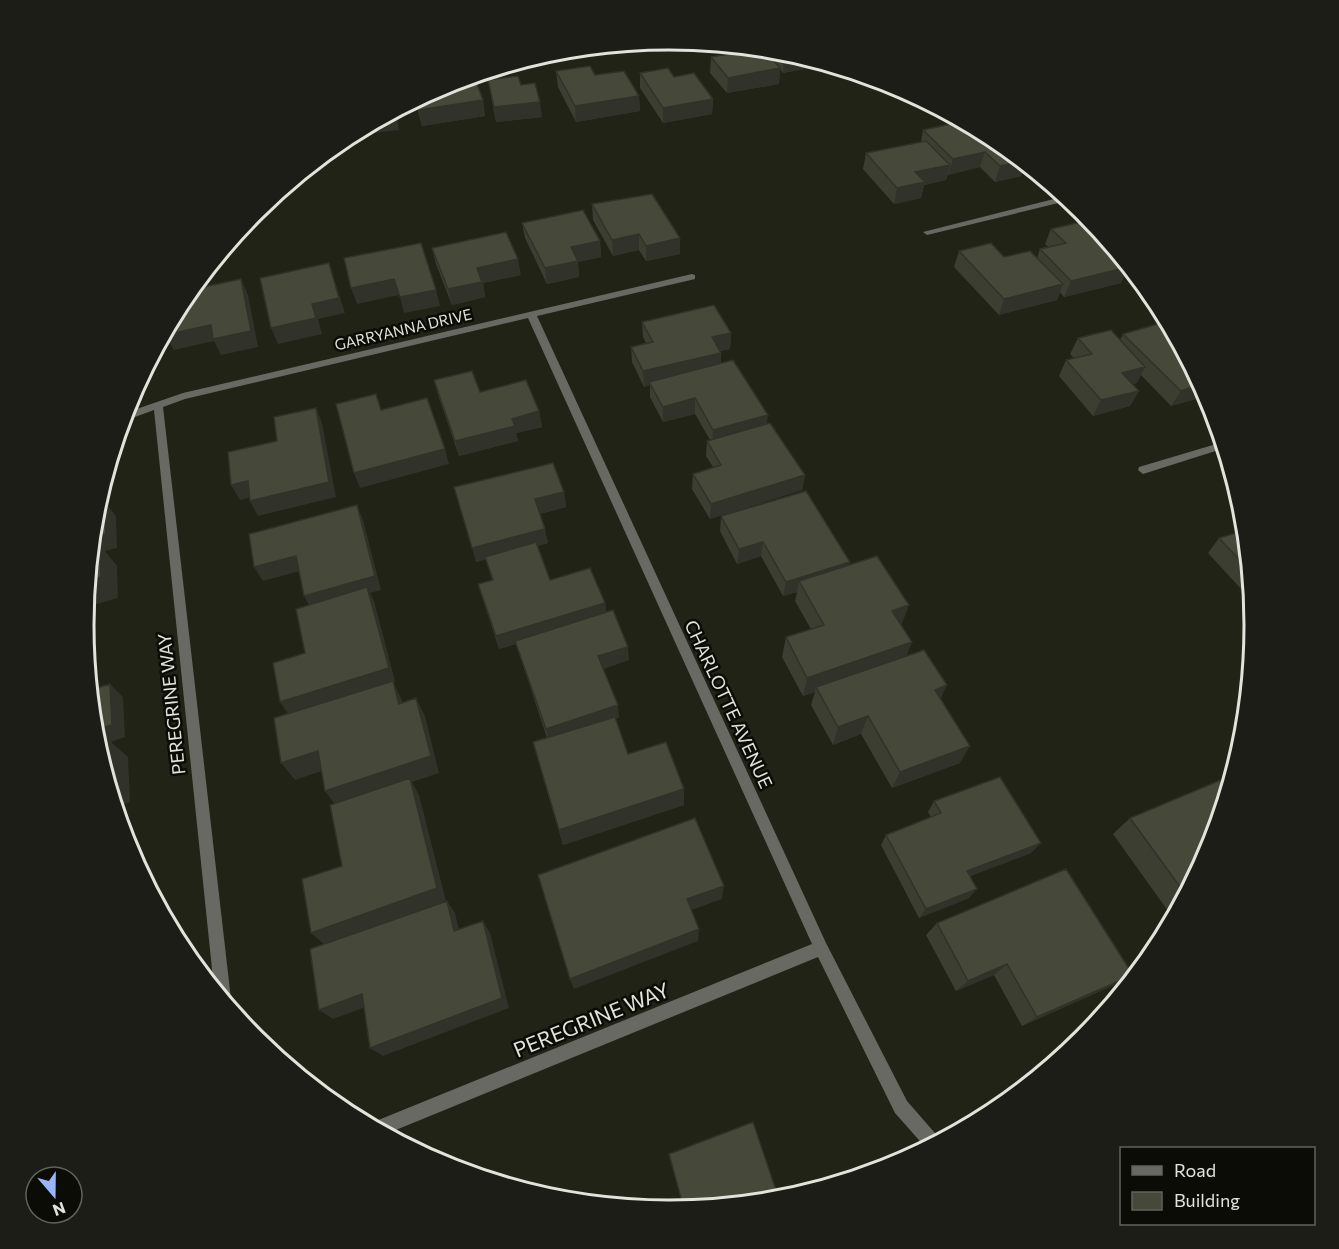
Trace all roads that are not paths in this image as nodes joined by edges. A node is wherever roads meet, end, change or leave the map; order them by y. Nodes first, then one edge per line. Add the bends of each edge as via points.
1 (1058, 201) edge
2 (927, 232) dead end
3 (692, 277) dead end
4 (531, 314) junction
5 (158, 404) junction
6 (135, 413) edge
7 (1216, 447) edge
8 (1143, 471) dead end
9 (821, 948) junction
10 (222, 985) edge
11 (387, 1125) edge
12 (928, 1138) edge

1 - 2 street
3 - 4 street, GARRYANNA DRIVE
4 - 5 street, GARRYANNA DRIVE
4 - 9 street, CHARLOTTE AVENUE
5 - 6 street, GARRYANNA DRIVE
5 - 10 street, PEREGRINE WAY
7 - 8 street
9 - 11 street, PEREGRINE WAY
9 - 12 street, CHARLOTTE AVENUE via 901,1107

